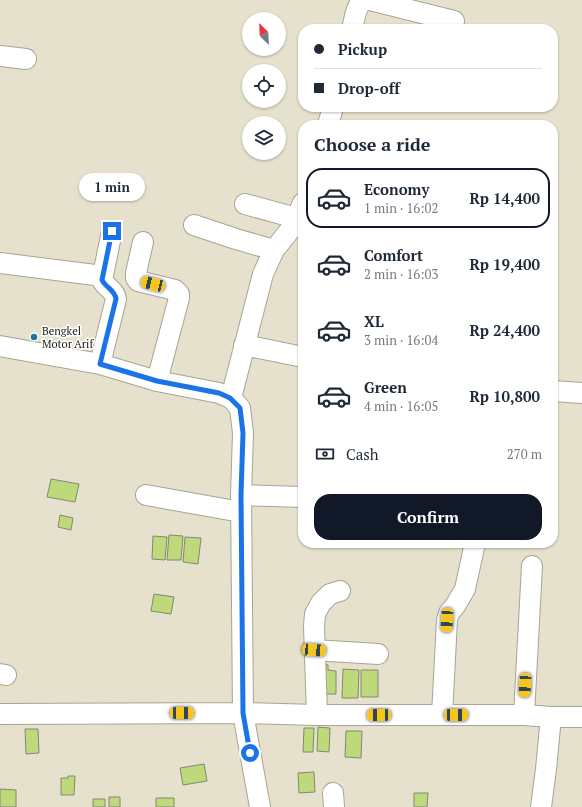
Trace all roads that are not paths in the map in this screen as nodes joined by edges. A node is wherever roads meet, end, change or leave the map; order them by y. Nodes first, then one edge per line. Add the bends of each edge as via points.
1 (366, 0) edge
2 (370, 0) edge
3 (454, 21) dead end
4 (353, 24) edge
5 (0, 56) edge
6 (26, 59) dead end
7 (245, 204) dead end
8 (298, 211) edge
9 (298, 213) edge
10 (194, 225) dead end
11 (112, 231) dead end
12 (142, 242) dead end
13 (274, 250) junction
14 (0, 263) edge
15 (103, 276) junction
16 (138, 281) junction
17 (114, 292) junction
18 (244, 345) junction
19 (0, 346) edge
20 (298, 356) edge
21 (102, 357) junction
22 (157, 381) junction
23 (558, 391) edge
24 (582, 393) edge
25 (230, 398) junction
26 (146, 495) dead end
27 (298, 498) edge
28 (241, 504) junction
29 (475, 548) edge
30 (532, 566) dead end
31 (340, 591) dead end
32 (314, 650) junction
33 (378, 654) dead end
34 (243, 713) junction
35 (0, 714) edge
36 (524, 714) junction
37 (317, 715) junction
38 (442, 715) junction
39 (551, 717) junction
40 (582, 717) edge
41 (260, 807) edge
42 (541, 807) edge

1 - 4 street via 357,8
2 - 3 street
5 - 6 street
7 - 8 street
9 - 13 street via 290,230
10 - 13 street
11 - 15 street
12 - 16 street via 136,273
13 - 18 street via 263,274
14 - 15 street
15 - 17 street via 104,283
16 - 17 street via 127,291
16 - 22 street via 175,290 179,298
17 - 21 street via 116,299
18 - 20 street
18 - 25 street
19 - 21 street via 66,359
21 - 22 street
22 - 25 street via 219,393
23 - 24 street
25 - 28 street via 240,408 243,433
26 - 28 street
27 - 28 street
28 - 34 street
29 - 38 street via 465,589 447,620
30 - 36 street
31 - 32 street via 330,594 315,614
32 - 33 street
32 - 37 street
34 - 35 street
34 - 37 street
34 - 41 street
36 - 38 street
36 - 39 street
37 - 38 street
39 - 40 street
39 - 42 street

